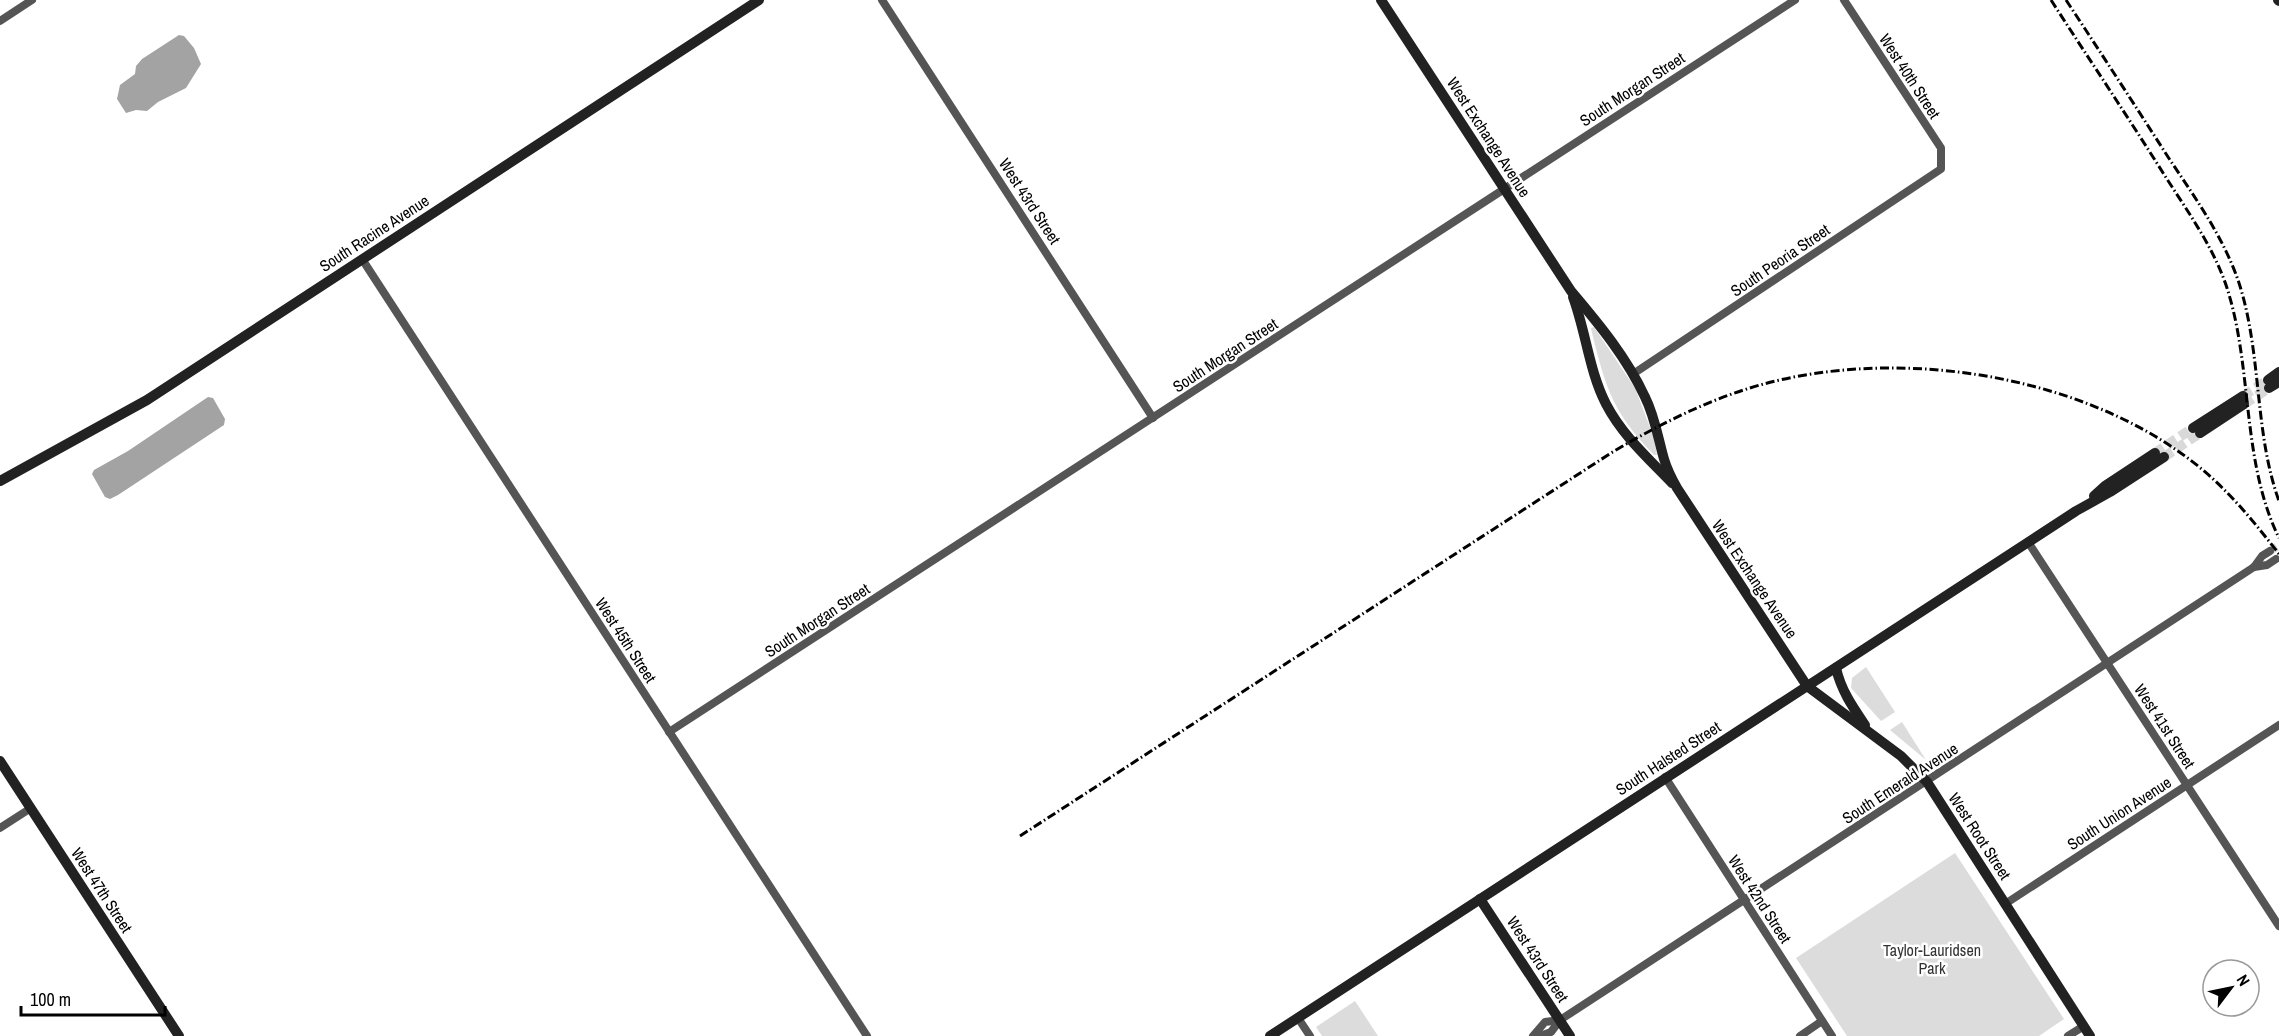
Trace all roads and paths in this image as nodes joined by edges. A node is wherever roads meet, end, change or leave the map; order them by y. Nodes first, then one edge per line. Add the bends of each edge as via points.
1 (32, 0) edge
2 (759, 0) edge
3 (882, 0) edge
4 (1381, 0) edge
5 (1795, 0) edge
6 (1844, 0) edge
7 (0, 21) edge
8 (1941, 169) joint
9 (1504, 188) junction
10 (362, 259) junction
11 (1571, 291) junction
12 (2279, 372) edge
13 (1634, 374) junction
14 (2272, 383) tunnel mouth
15 (2244, 400) tunnel mouth
16 (1153, 418) junction
17 (2197, 431) tunnel mouth
18 (2160, 455) tunnel mouth
19 (0, 481) edge
20 (1677, 488) junction
21 (2028, 542) junction
22 (2271, 551) tunnel mouth
23 (2276, 559) tunnel mouth
24 (2254, 567) junction
25 (2108, 664) junction
26 (1836, 668) junction
27 (1807, 686) junction
28 (2279, 725) edge
29 (669, 732) junction
30 (1872, 735) junction
31 (0, 761) edge
32 (1665, 777) junction
33 (1927, 782) junction
34 (2187, 785) junction
35 (31, 808) junction
36 (0, 828) edge
37 (1480, 899) junction
38 (1744, 900) junction
39 (2005, 904) junction
40 (2279, 926) edge
41 (1298, 1018) junction
42 (1560, 1020) junction
43 (1822, 1021) junction
44 (2084, 1026) junction
45 (179, 1036) edge
46 (867, 1036) edge
47 (1270, 1036) edge
48 (1310, 1036) edge
49 (1533, 1036) edge
50 (1540, 1036) edge
51 (1570, 1036) edge
52 (1800, 1036) edge
53 (1832, 1036) edge
54 (2068, 1036) edge
55 (2090, 1036) edge

1 - 7 street
2 - 10 street, South Racine Avenue
3 - 16 street, West 43rd Street
4 - 9 street, West Exchange Avenue
5 - 9 street, South Morgan Street
6 - 8 street, West 40th Street via 1941,148
8 - 13 street, South Peoria Street
9 - 11 street, West Exchange Avenue
9 - 16 street, South Morgan Street
10 - 19 street, South Racine Avenue via 147,400
10 - 29 street, West 45th Street
11 - 13 street, West Exchange Avenue
11 - 20 street, West Exchange Avenue via 1605,403 1631,441
12 - 14 street
13 - 20 street, West Exchange Avenue
15 - 17 street
16 - 29 street, South Morgan Street
18 - 21 street, South Halsted Street via 2105,486 2082,507
20 - 27 street, West Exchange Avenue
21 - 25 street, West 41st Street
21 - 26 street, South Halsted Street
22 - 24 street, South Emerald Avenue
23 - 24 street, South Emerald Avenue
24 - 25 street, South Emerald Avenue
25 - 33 street, South Emerald Avenue
25 - 34 street, West 41st Street
26 - 27 street, South Halsted Street
26 - 30 street via 1848,700
27 - 30 street, West Root Street
27 - 32 street, South Halsted Street
28 - 34 street, South Union Avenue
29 - 46 street, West 45th Street
30 - 33 street, West Root Street
31 - 35 street, West 47th Street
32 - 37 street, South Halsted Street
32 - 38 street, West 42nd Street
33 - 38 street, South Emerald Avenue
33 - 39 street, West Root Street
34 - 39 street, South Union Avenue
34 - 40 street, West 41st Street
35 - 36 street
35 - 45 street, West 47th Street
37 - 41 street, South Halsted Street
37 - 42 street, West 43rd Street
38 - 42 street, South Emerald Avenue
38 - 43 street, West 42nd Street
39 - 44 street, West Root Street
41 - 47 street, South Halsted Street
41 - 48 street
42 - 49 street, South Emerald Avenue via 1545,1022
42 - 50 street, South Emerald Avenue via 1551,1032
42 - 51 street, West 43rd Street
43 - 52 street
43 - 53 street, West 42nd Street
44 - 54 street
44 - 55 street, West Root Street

